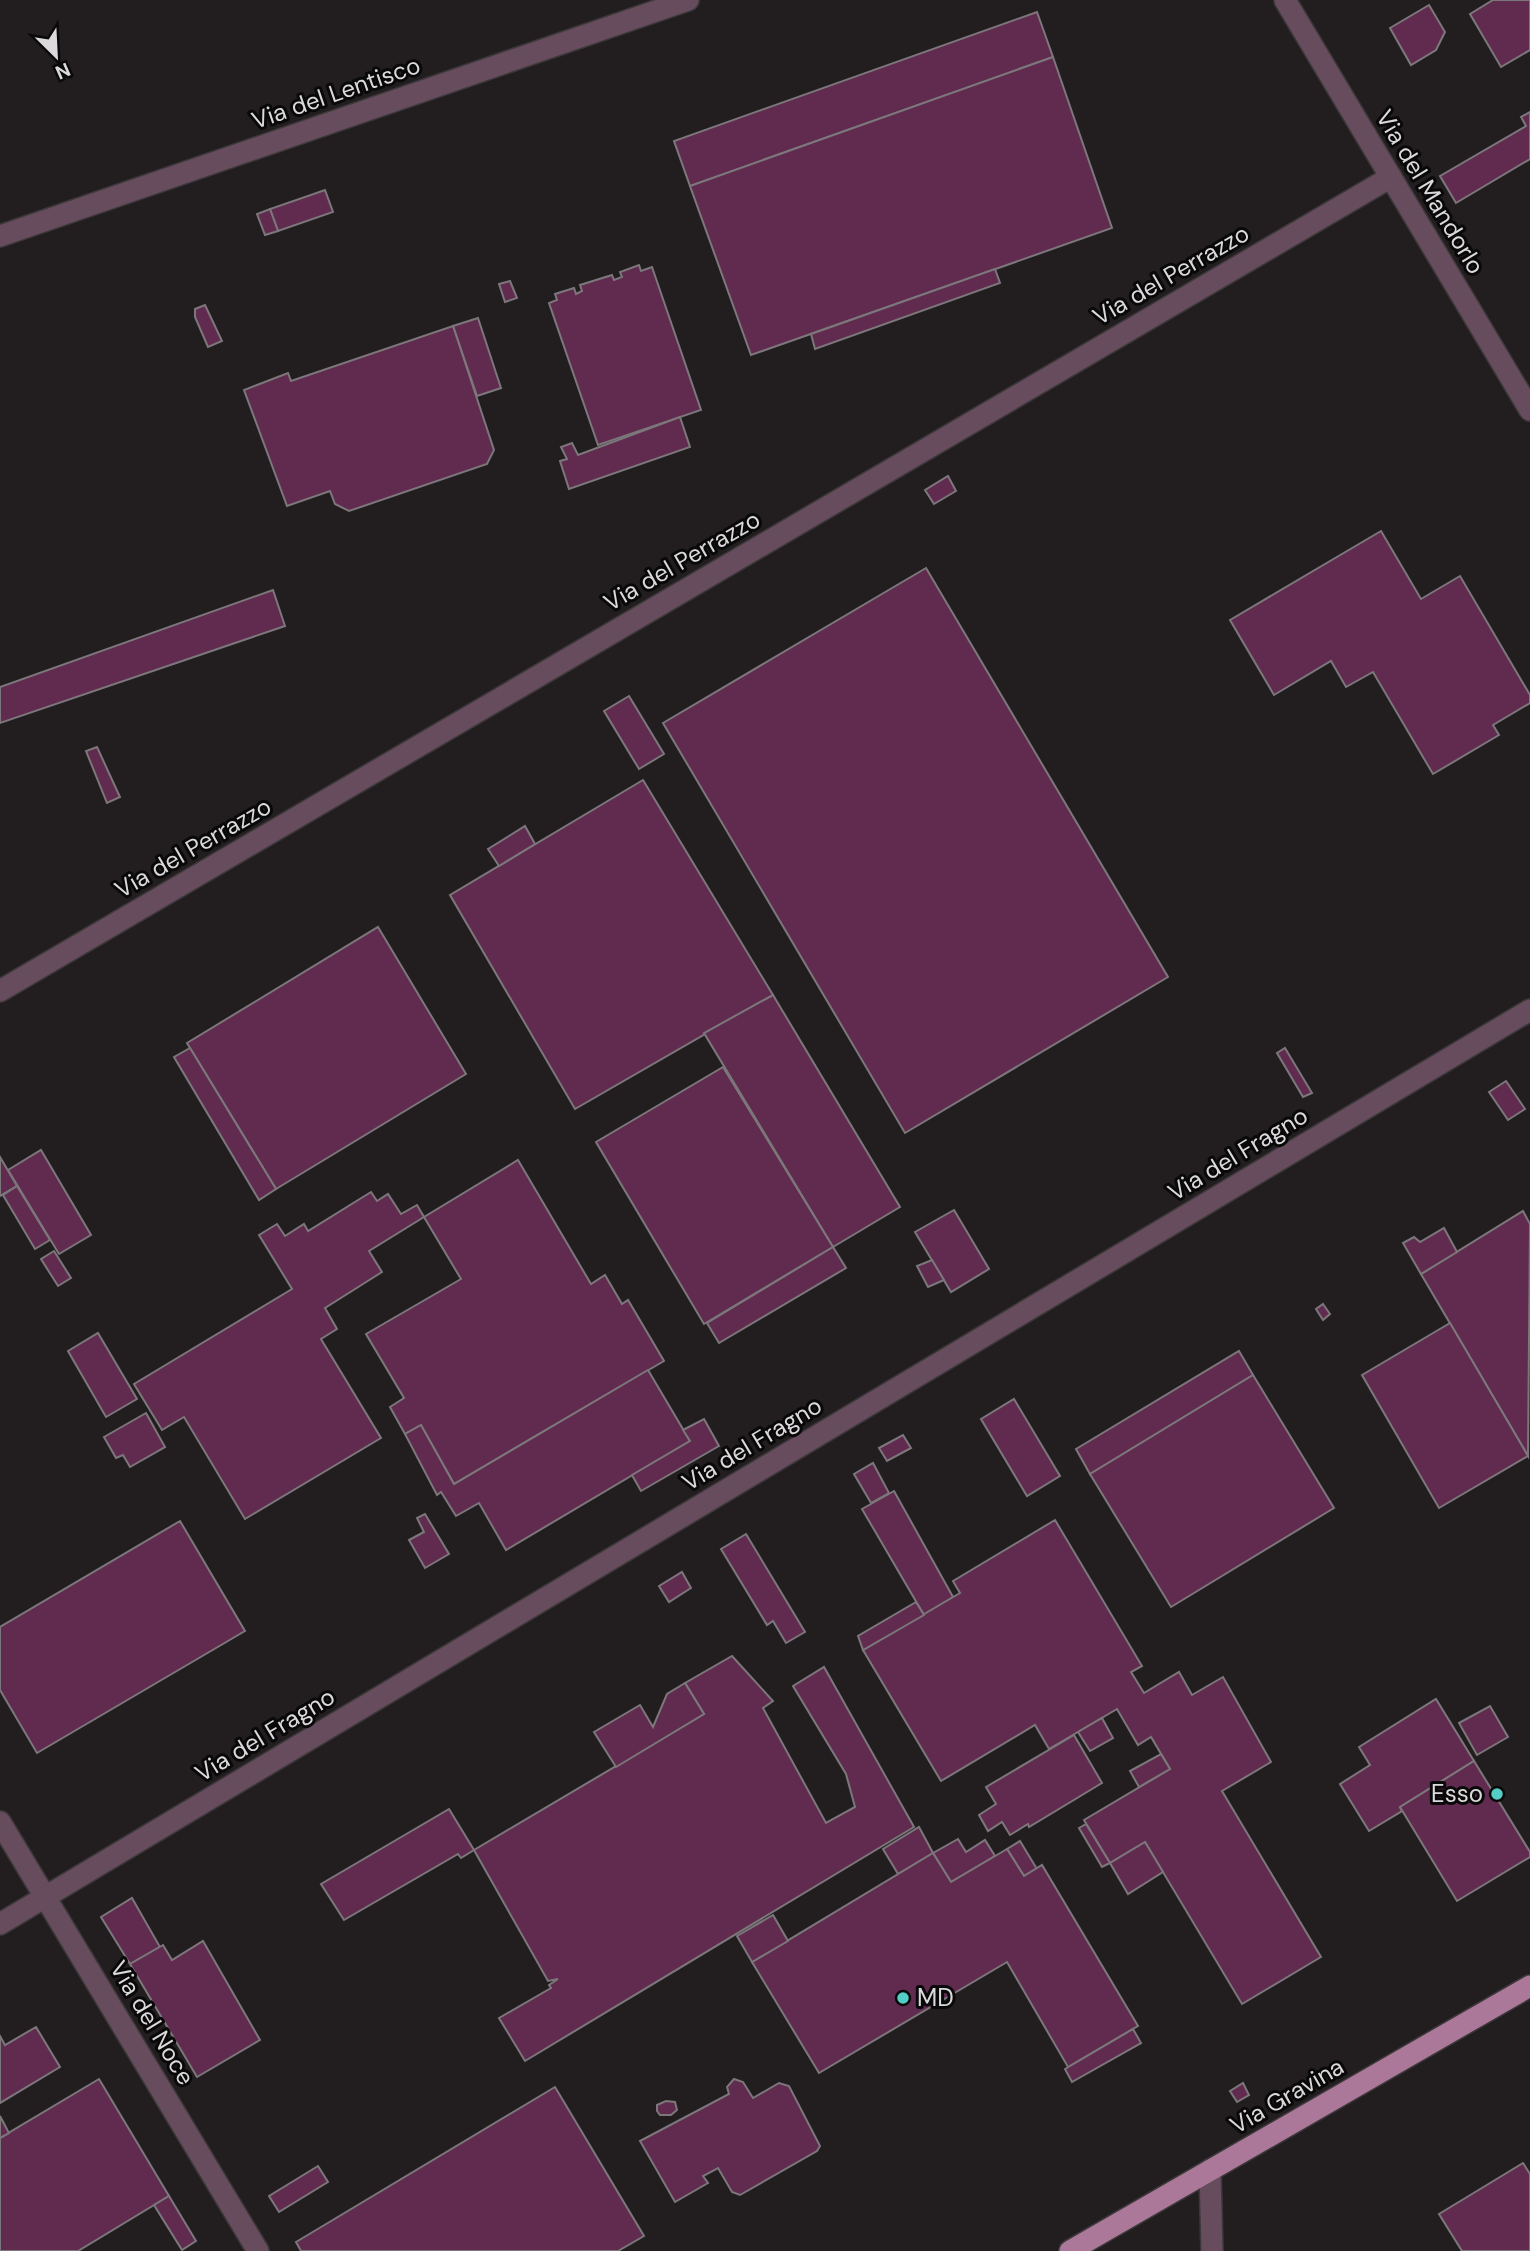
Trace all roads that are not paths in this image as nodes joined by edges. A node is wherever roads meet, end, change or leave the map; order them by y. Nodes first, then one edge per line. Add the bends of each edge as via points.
1 (688, 0) edge
2 (1285, 0) edge
3 (1391, 177) junction
4 (0, 236) edge
5 (1530, 410) edge
6 (0, 991) edge
7 (1530, 1010) edge
8 (0, 1822) edge
9 (45, 1897) junction
10 (0, 1924) edge
11 (1530, 1986) edge
12 (1210, 2170) junction
13 (258, 2251) edge
14 (1070, 2251) edge
15 (1212, 2251) edge

1 - 4 street, Via del Lentisco
2 - 3 street, Via del Mandorlo
3 - 5 street, Via del Mandorlo
3 - 6 street, Via del Perrazzo
7 - 9 street, Via del Fragno
8 - 9 street, Via del Noce
9 - 10 street, Via del Fragno
9 - 13 street, Via del Noce
11 - 12 main road, Via Gravina
12 - 14 main road, Via Gravina
12 - 15 street

